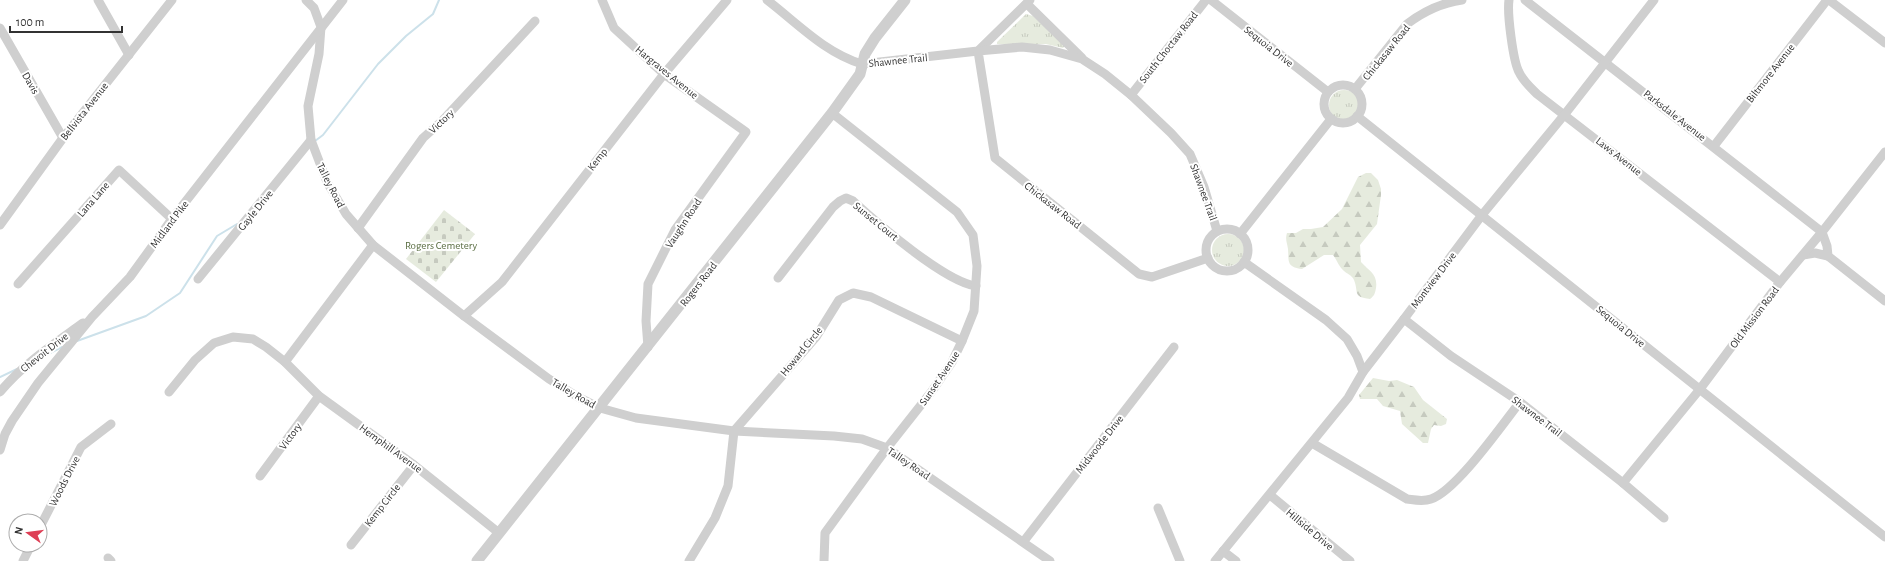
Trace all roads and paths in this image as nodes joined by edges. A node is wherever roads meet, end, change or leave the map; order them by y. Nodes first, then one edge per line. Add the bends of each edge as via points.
1 (98, 0) edge
2 (172, 0) edge
3 (306, 0) edge
4 (343, 0) edge
5 (602, 0) edge
6 (727, 0) edge
7 (767, 0) edge
8 (905, 0) edge
9 (1206, 0) edge
10 (1211, 0) edge
11 (1462, 0) edge
12 (1509, 0) edge
13 (1525, 0) edge
14 (1654, 0) edge
15 (1828, 0) edge
16 (1029, 2) edge
17 (535, 21) dead end
18 (321, 27) junction
19 (0, 28) edge
20 (1885, 42) edge
21 (978, 51) junction
22 (129, 55) junction
23 (1082, 58) junction
24 (1606, 61) junction
25 (862, 64) junction
26 (664, 74) junction
27 (1355, 89) junction
28 (1328, 92) junction
29 (1130, 95) junction
30 (832, 113) junction
31 (1565, 114) junction
32 (1357, 116) junction
33 (1331, 119) junction
34 (746, 132) joint
35 (63, 138) junction
36 (311, 140) junction
37 (1714, 146) junction
38 (1885, 152) edge
39 (1482, 215) junction
40 (172, 219) junction
41 (0, 224) edge
42 (358, 228) junction
43 (1217, 231) junction
44 (1822, 232) junction
45 (1240, 234) junction
46 (373, 245) junction
47 (1803, 255) junction
48 (1828, 256) junction
49 (1208, 258) junction
50 (1244, 262) junction
51 (778, 278) dead end
52 (198, 279) dead end
53 (1780, 282) junction
54 (18, 284) dead end
55 (976, 286) junction
56 (1885, 302) edge
57 (92, 316) junction
58 (464, 316) junction
59 (1404, 319) junction
60 (962, 341) junction
61 (648, 347) junction
62 (1174, 347) dead end
63 (285, 362) junction
64 (1362, 372) junction
65 (1700, 389) junction
66 (0, 392) edge
67 (169, 392) dead end
68 (319, 396) junction
69 (1520, 402) junction
70 (600, 408) junction
71 (112, 424) dead end
72 (734, 430) junction
73 (1312, 443) junction
74 (887, 448) junction
75 (0, 450) edge
76 (414, 465) junction
77 (260, 476) dead end
78 (1623, 483) junction
79 (1270, 495) junction
80 (1158, 508) dead end
81 (47, 513) edge
82 (1664, 518) dead end
83 (499, 533) junction
84 (1885, 537) edge
85 (1024, 541) junction
86 (350, 545) dead end
87 (1223, 551) junction
88 (477, 561) edge
89 (689, 561) edge
90 (825, 561) edge
91 (1050, 561) edge
92 (1180, 561) edge
93 (1215, 561) edge
94 (1236, 561) edge
95 (1350, 561) edge

1 - 22 street
2 - 22 street, Bellvista Avenue
3 - 18 street, Talley Road via 314,8
4 - 18 street, Midland Pike
5 - 26 street, Hargraves Avenue via 614,28
6 - 26 street, Kemp
7 - 25 street, Shawnee Trail via 828,48 847,60
8 - 25 street, Rogers Road via 875,38
9 - 29 street, South Choctaw Road
10 - 28 street, Sequoia Drive
11 - 27 street, Chickasaw Road via 1434,7 1408,24
12 - 31 street, Laws Avenue via 1514,58 1518,71 1537,94
13 - 24 street, Parksdale Avenue
14 - 24 street, Montview Drive
15 - 20 street
15 - 37 street, Biltmore Avenue
16 - 21 street, Shawnee Trail
16 - 23 street, Shawnee Trail
17 - 42 street, Victory via 442,122 423,138
18 - 36 street, Talley Road via 319,54 308,106
18 - 40 street, Midland Pike
19 - 35 street, Davis
21 - 23 street, Shawnee Trail via 1022,47 1050,50
21 - 25 street, Shawnee Trail
21 - 49 street, Chickasaw Road via 995,158 1139,274 1152,277
22 - 35 street, Bellvista Avenue
23 - 29 street, Shawnee Trail
24 - 31 street, Montview Drive
24 - 37 street, Parksdale Avenue
25 - 30 street, Rogers Road via 860,74
26 - 34 street, Hargraves Avenue
26 - 58 street, Kemp via 502,282
27 - 28 street via 1347,85 1336,86
27 - 32 street via 1360,96 1362,108
28 - 33 street via 1324,101 1325,110
29 - 43 street, Shawnee Trail via 1190,154 1204,186
30 - 55 street, Sunset Avenue via 957,212 973,235 977,266
30 - 61 street, Rogers Road
31 - 39 street, Montview Drive
31 - 53 street, Laws Avenue
32 - 33 street via 1342,123
32 - 39 street, Sequoia Drive
33 - 45 street
34 - 61 street, Vaughn Road via 675,230 648,284
35 - 41 street, Bellvista Avenue
36 - 42 street, Talley Road via 327,182 346,214
36 - 52 street, Gayle Drive
37 - 44 street, Parksdale Avenue
38 - 44 street, Old Mission Road
39 - 59 street, Montview Drive
39 - 65 street, Sequoia Drive
40 - 54 street, Lana Lane via 119,170
40 - 57 street, Midland Pike via 130,277
42 - 46 street, Talley Road
43 - 45 street, Shawnee Trail via 1235,230
43 - 49 street, Shawnee Trail via 1208,242
44 - 47 street, Old Mission Road
44 - 48 street
45 - 50 street via 1248,248
46 - 58 street, Talley Road
46 - 63 street
47 - 48 street via 1815,253
47 - 53 street, Old Mission Road
48 - 56 street
49 - 50 street via 1222,270 1231,270
50 - 64 street via 1326,320 1347,339 1357,356
51 - 55 street, Sunset Court via 833,207 846,198 924,259 952,276
53 - 65 street, Old Mission Road
55 - 60 street, Sunset Avenue via 974,311
57 - 66 street, Chevoit Drive via 38,355 9,380
57 - 75 street, Midland Pike via 38,383 5,434
58 - 70 street, Talley Road via 549,379
59 - 64 street, Montview Drive
59 - 69 street, Shawnee Trail via 1451,356
60 - 72 street, Howard Circle via 871,297 854,292 839,300 816,337
60 - 74 street, Sunset Avenue via 952,362 932,391
61 - 70 street, Rogers Road
62 - 85 street, Midwoode Drive
63 - 67 street, Hemphill Avenue via 253,339 233,337 214,343 195,360
63 - 68 street, Hemphill Avenue
64 - 73 street, Montview Drive via 1348,398
65 - 78 street, Old Mission Road
65 - 84 street, Sequoia Drive
68 - 76 street, Hemphill Avenue
68 - 77 street, Victory
69 - 73 street via 1446,492 1423,501 1407,499
69 - 78 street, Shawnee Trail
70 - 72 street, Talley Road via 636,418
70 - 83 street, Rogers Road
71 - 81 street, Woods Drive via 81,447
72 - 74 street, Talley Road via 862,439
72 - 89 street via 728,486 715,518
73 - 79 street, Montview Drive
74 - 85 street, Talley Road
74 - 90 street, Sunset Avenue via 825,533
76 - 83 street, Hemphill Avenue
76 - 86 street, Kemp Circle
78 - 82 street, Shawnee Trail
79 - 87 street, Montview Drive
79 - 95 street, Hillside Drive
80 - 92 street
83 - 88 street, Rogers Road
85 - 91 street, Talley Road
87 - 93 street, Montview Drive
87 - 94 street

